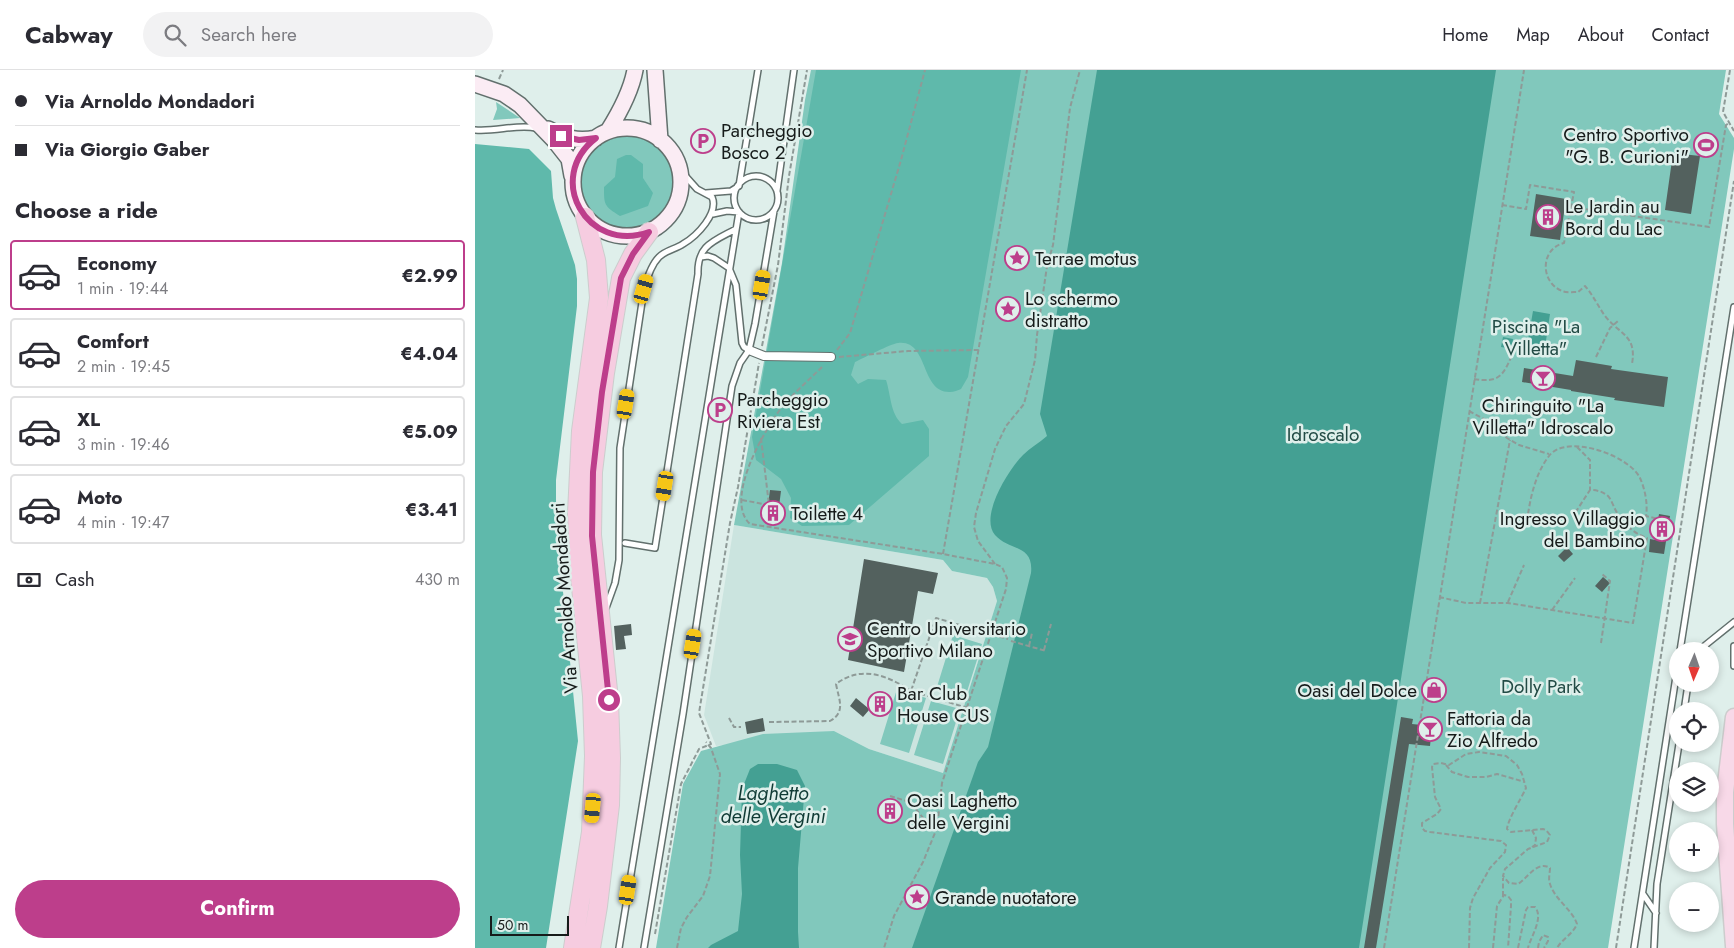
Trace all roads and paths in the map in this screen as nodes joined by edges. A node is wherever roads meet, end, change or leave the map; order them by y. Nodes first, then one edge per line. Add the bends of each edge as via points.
1 (635, 70) edge
2 (655, 70) edge
3 (758, 70) edge
4 (794, 70) edge
5 (807, 70) edge
6 (925, 70) edge
7 (1027, 70) edge
8 (1080, 70) edge
9 (1524, 70) edge
10 (1730, 70) edge
11 (475, 84) edge
12 (1729, 123) junction
13 (541, 126) junction
14 (475, 130) edge
15 (1734, 131) edge
16 (602, 135) junction
17 (660, 140) junction
18 (680, 170) junction
19 (1734, 181) edge
20 (573, 184) junction
21 (739, 186) junction
22 (777, 192) junction
23 (705, 193) junction
24 (1502, 205) junction
25 (1571, 207) junction
26 (774, 211) junction
27 (739, 212) junction
28 (713, 214) junction
29 (585, 217) junction
30 (736, 229) junction
31 (649, 232) junction
32 (701, 257) junction
33 (729, 268) junction
34 (1734, 307) edge
35 (1619, 320) dead end
36 (1614, 324) junction
37 (749, 350) junction
38 (979, 350) junction
39 (761, 355) junction
40 (1512, 355) dead end
41 (831, 357) junction
42 (1596, 357) dead end
43 (1632, 364) dead end
44 (1474, 378) junction
45 (1469, 411) junction
46 (761, 438) junction
47 (1510, 440) junction
48 (1577, 447) junction
49 (1549, 454) junction
50 (1589, 490) junction
51 (742, 500) junction
52 (1575, 512) dead end
53 (1658, 519) dead end
54 (1527, 521) dead end
55 (1625, 524) junction
56 (1622, 526) dead end
57 (625, 543) dead end
58 (943, 554) junction
59 (995, 564) junction
60 (1524, 565) dead end
61 (1601, 574) dead end
62 (1575, 578) dead end
63 (1439, 598) junction
64 (1480, 603) junction
65 (1508, 603) junction
66 (1552, 610) junction
67 (1605, 618) junction
68 (1734, 622) edge
69 (601, 623) junction
70 (1051, 624) dead end
71 (1032, 633) dead end
72 (991, 634) junction
73 (1682, 642) edge
74 (1709, 642) edge
75 (1601, 643) dead end
76 (1029, 646) junction
77 (1734, 646) edge
78 (1734, 666) edge
79 (911, 691) junction
80 (1674, 692) edge
81 (968, 708) junction
82 (1734, 717) edge
83 (729, 718) dead end
84 (769, 722) dead end
85 (741, 727) dead end
86 (705, 742) dead end
87 (709, 745) junction
88 (1678, 752) edge
89 (1445, 765) junction
90 (1525, 782) junction
91 (890, 796) dead end
92 (937, 828) junction
93 (1532, 830) junction
94 (1531, 848) junction
95 (1503, 876) junction
96 (1643, 894) junction
97 (1502, 898) junction
98 (1656, 913) junction
99 (655, 938) dead end
100 (1734, 946) edge
101 (573, 948) edge
102 (591, 948) edge
103 (619, 948) edge
104 (644, 948) edge
105 (677, 948) edge
106 (884, 948) edge
107 (1384, 948) edge
108 (1469, 948) edge
109 (1493, 948) edge
110 (1508, 948) edge
111 (1519, 948) edge
112 (1528, 948) edge
113 (1538, 948) edge
114 (1544, 948) edge
115 (1557, 948) edge
116 (1616, 948) edge
117 (1634, 948) edge
118 (1654, 948) edge

1 - 16 main road via 621,111
2 - 17 main road
3 - 21 lane
4 - 22 lane
5 - 39 path
6 - 41 path via 850,333
7 - 38 path
8 - 59 path via 1071,108 1035,360 1024,404 995,449 976,513 974,527 978,541
9 - 24 path
10 - 12 path via 1723,112
11 - 13 main road via 512,99
12 - 15 path
12 - 25 path via 1726,125 1709,227
13 - 14 lane
13 - 16 main road via 572,139 586,140
13 - 20 main road via 569,159
16 - 17 main road via 620,128 638,129
16 - 20 main road via 587,146 577,161
17 - 18 main road via 673,153
18 - 23 lane via 691,184
18 - 31 main road via 681,189 675,207 664,222
19 - 116 path
20 - 29 main road via 576,202
21 - 22 lane via 745,180 757,177 769,181
21 - 23 lane via 731,191
21 - 27 lane via 734,201
22 - 26 lane
23 - 28 lane via 713,197
24 - 25 path via 1526,209 1530,185 1574,192
24 - 44 path
25 - 36 path via 1564,243 1551,250 1546,259 1546,272 1563,292 1578,292 1585,286
26 - 27 lane via 757,220 744,217
26 - 37 lane
27 - 28 lane
27 - 30 lane
28 - 69 lane via 689,240 657,258 644,289 620,448 619,560
29 - 31 main road via 614,235 632,236
29 - 101 highway, Via Arnoldo Mondadori via 599,283 581,431 577,513 579,577 592,696 594,782 591,832
30 - 32 lane via 709,244 702,250
30 - 33 lane
31 - 69 highway, Via Arnoldo Mondadori via 621,278 599,412 593,472 592,536
32 - 33 lane via 714,258
32 - 57 lane via 697,266 655,548
33 - 37 lane via 736,285 741,343
33 - 103 lane
34 - 73 lane
35 - 36 path
36 - 42 path
36 - 43 path via 1630,340 1634,354
37 - 39 street
37 - 104 lane via 740,363 732,386
38 - 41 path
38 - 58 path
39 - 41 street
39 - 87 path via 699,713
40 - 44 path via 1498,378
41 - 46 path via 780,410
44 - 45 path
45 - 47 path
45 - 63 path
46 - 51 path via 743,482
46 - 51 path via 769,505
47 - 49 path
47 - 64 path
48 - 49 path via 1566,446
48 - 50 path via 1590,460
48 - 53 path via 1611,454 1627,464 1640,477 1647,505 1646,516
49 - 54 path via 1531,494
50 - 52 path
50 - 55 path via 1601,491 1609,497
51 - 58 path via 750,524
55 - 56 path
55 - 67 path via 1647,538 1633,623
58 - 59 path
59 - 72 path via 1002,566 1007,578
60 - 65 path
61 - 67 path via 1610,581
62 - 66 path
63 - 64 path via 1466,604
63 - 107 path
64 - 65 path
65 - 66 path
66 - 67 path
67 - 75 path
68 - 74 lane
69 - 102 highway, Via Arnoldo Mondadori via 609,707 611,782
70 - 76 path via 1045,651
71 - 76 path
72 - 76 path
72 - 79 path via 935,618
72 - 81 path
77 - 78 lane
79 - 81 path
79 - 84 path via 876,674 859,674 836,684 840,710 838,716 830,721
80 - 96 lane
81 - 92 path via 942,783
82 - 100 main road via 1725,792
83 - 85 path via 734,727
86 - 87 path
87 - 99 path via 699,749 681,784
87 - 105 path via 721,774 710,876 703,896 681,928
88 - 98 lane via 1657,884
89 - 90 path via 1452,772 1468,777 1497,774
89 - 90 path via 1466,754 1479,752 1506,756 1517,765
89 - 108 path via 1433,764 1435,797 1441,809 1425,821 1422,828 1430,832 1501,840 1507,848 1490,868 1469,908
90 - 93 path via 1526,788 1507,822 1507,829 1511,832
91 - 92 path via 910,802 929,825
92 - 106 path via 894,916
93 - 94 path via 1536,838
93 - 94 path via 1543,829 1550,835 1547,842
94 - 95 path via 1505,869
95 - 97 path
95 - 115 path via 1509,883 1518,884 1540,866 1550,868 1551,886 1577,924
96 - 98 lane
96 - 117 lane
97 - 109 path via 1497,906
97 - 110 path via 1504,895 1511,900
98 - 118 lane
111 - 112 path via 1526,910 1535,907 1539,916
113 - 114 path via 1541,936 1545,935 1548,941

